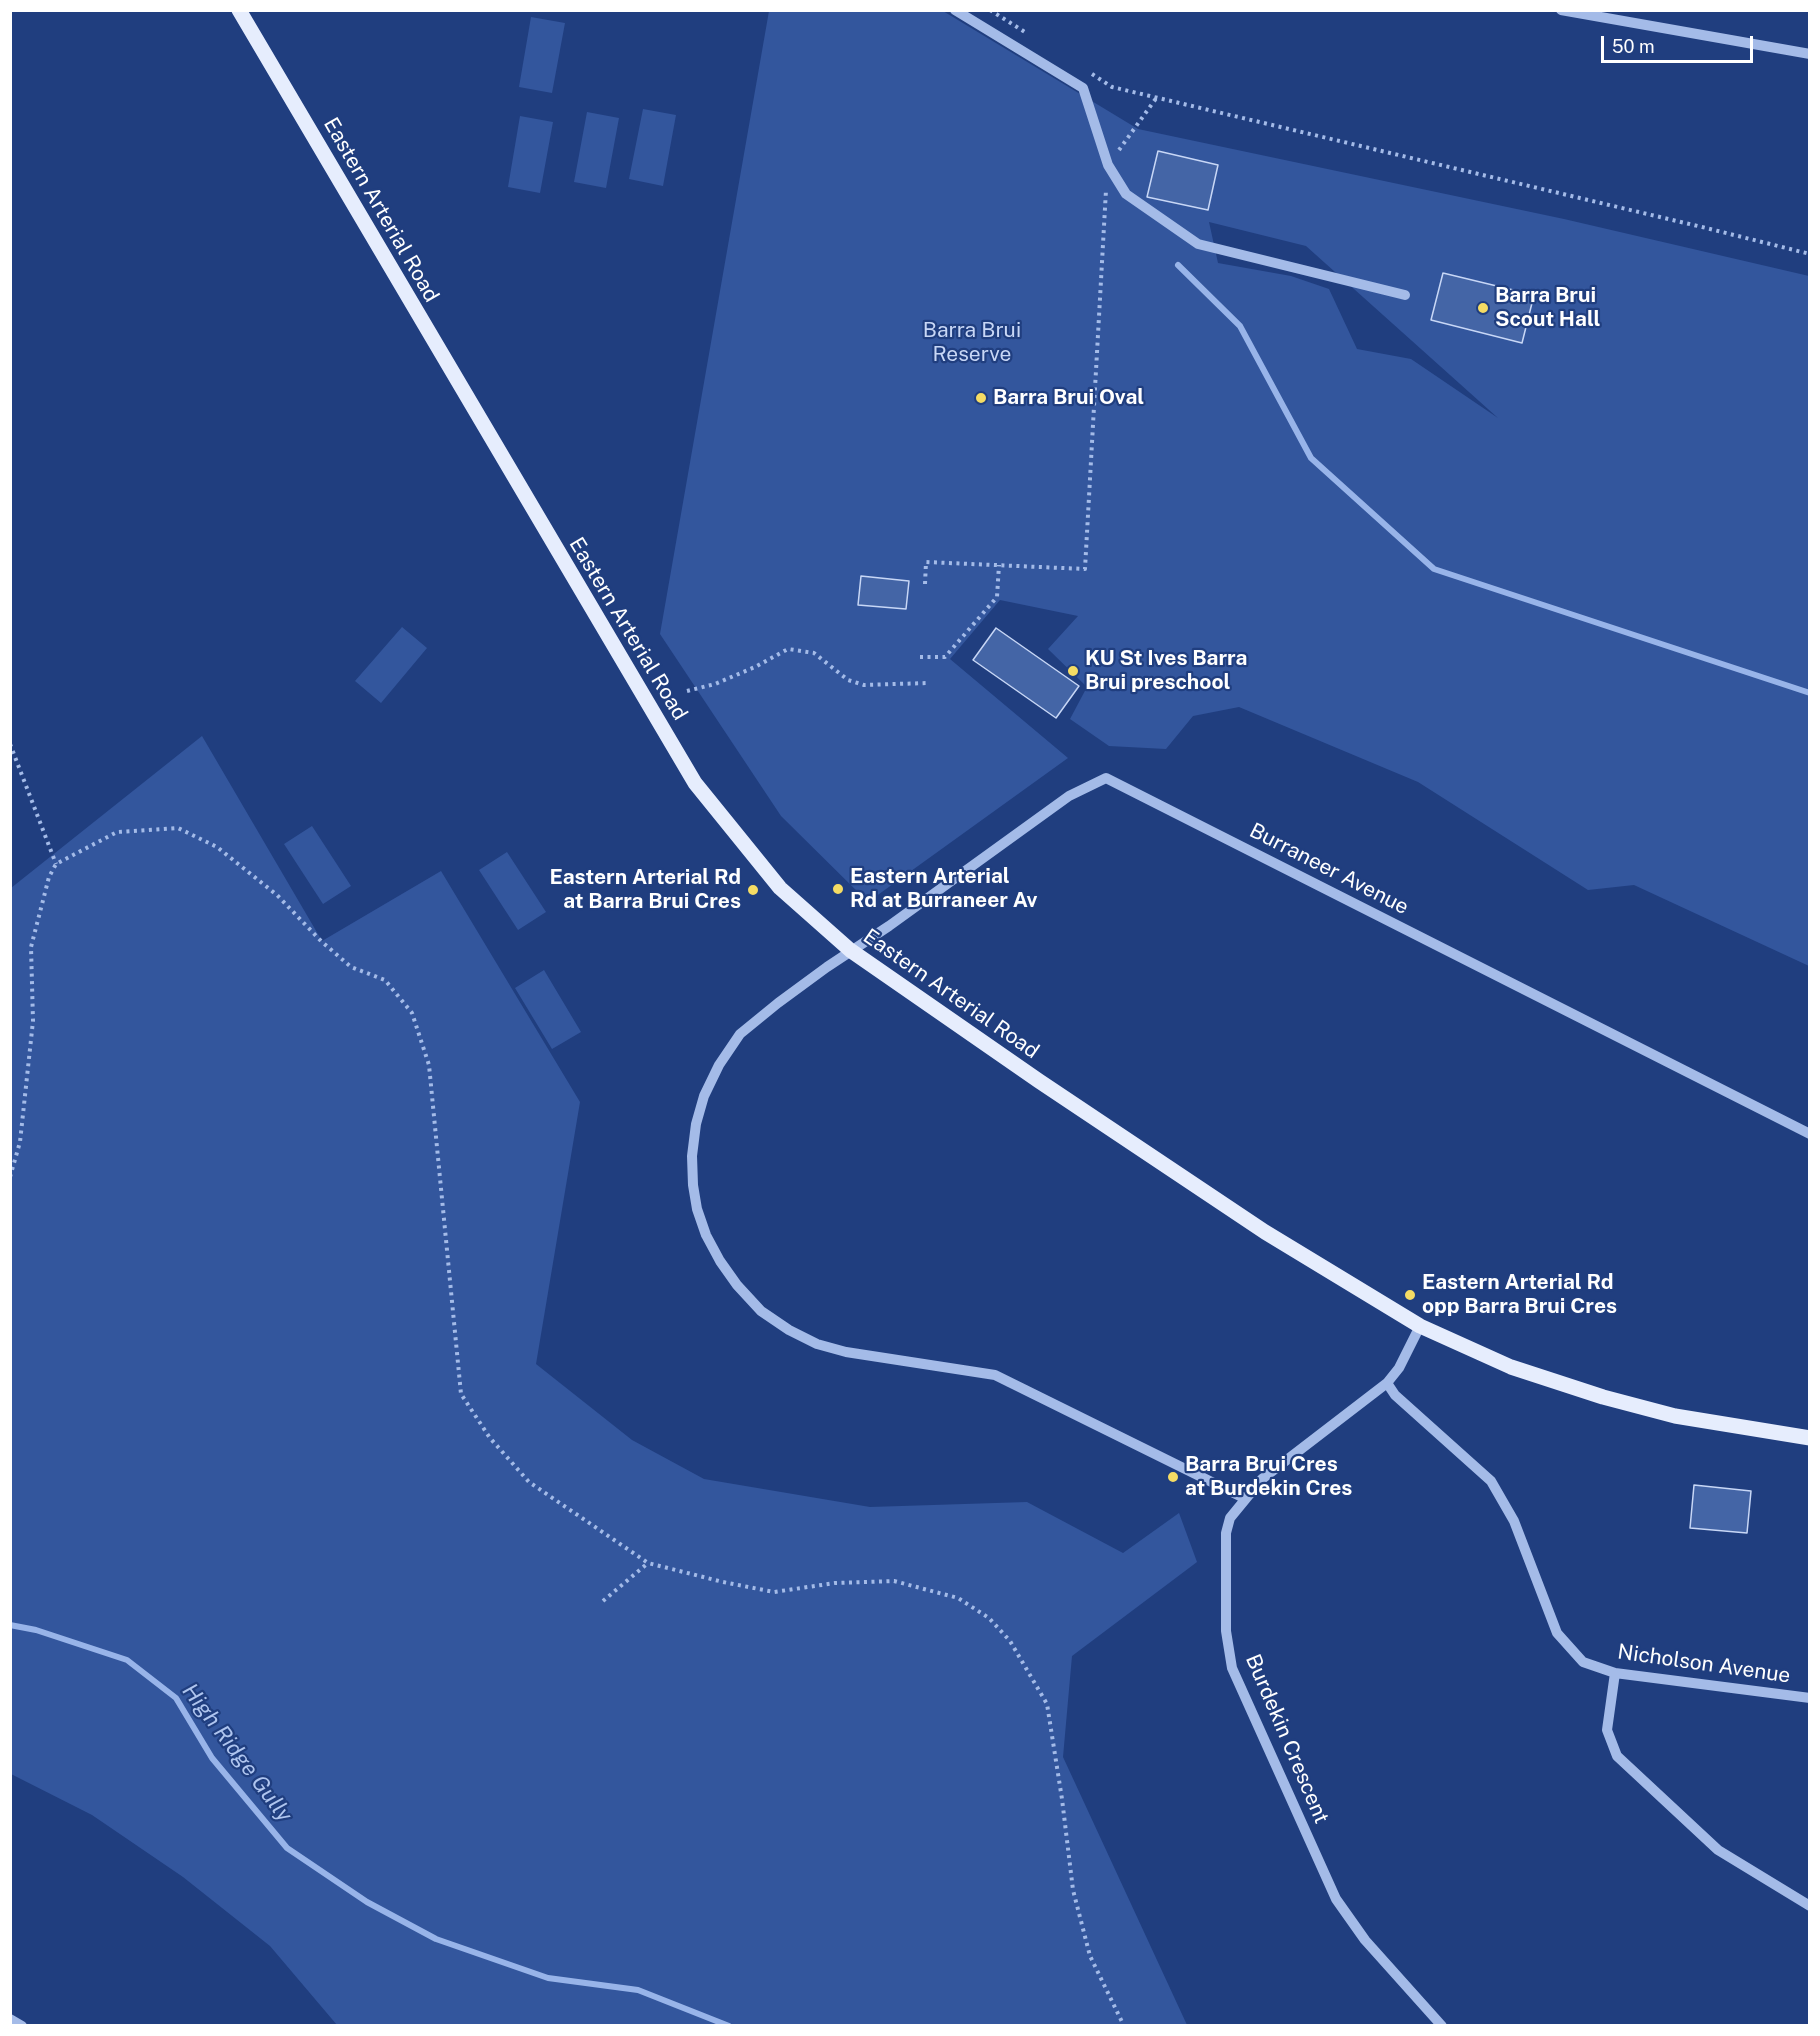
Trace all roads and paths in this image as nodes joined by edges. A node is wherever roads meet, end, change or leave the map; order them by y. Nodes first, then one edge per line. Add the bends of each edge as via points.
1 (239, 10) edge
2 (956, 10) edge
3 (990, 10) edge
4 (1561, 10) edge
5 (1031, 36) dead end
6 (1809, 54) edge
7 (1092, 74) dead end
8 (1157, 97) junction
9 (1108, 165) junction
10 (1809, 254) edge
11 (1405, 295) dead end
12 (999, 565) junction
13 (925, 584) dead end
14 (920, 657) dead end
15 (928, 683) dead end
16 (687, 691) dead end
17 (10, 744) edge
18 (56, 864) junction
19 (850, 950) junction
20 (1809, 1134) edge
21 (10, 1177) edge
22 (1420, 1326) junction
23 (1388, 1383) junction
24 (1809, 1438) edge
25 (1244, 1498) junction
26 (648, 1563) junction
27 (603, 1601) dead end
28 (1615, 1673) junction
29 (1809, 1698) edge
30 (1809, 1906) edge
31 (10, 2019) edge
32 (22, 2025) edge
33 (1124, 2025) edge
34 (1442, 2025) edge

1 - 19 main road, Eastern Arterial Road via 695,783 780,888
2 - 9 street via 1083,88
3 - 5 path
4 - 6 street
7 - 8 path via 1112,87
8 - 9 path
8 - 10 path
9 - 11 street via 1126,194 1198,244
9 - 12 path via 1085,569
12 - 13 path via 926,562
12 - 14 path via 997,597 945,657
15 - 16 path via 864,685 848,680 814,652 788,649 715,684
17 - 18 path
18 - 21 path via 31,947 33,1021 20,1142
18 - 26 path via 117,831 178,828 217,847 277,896 351,967 385,980 412,1013 429,1065 460,1394 490,1438 529,1482
19 - 20 street, Burraneer Avenue via 1069,795 1106,778
19 - 22 main road, Eastern Arterial Road via 1265,1232
19 - 25 street via 740,1034 719,1065 705,1096 696,1124 693,1185 706,1234 737,1285 761,1311 818,1344 846,1352 995,1375
22 - 23 street, Burdekin Crescent
22 - 24 main road, Eastern Arterial Road via 1511,1367 1603,1397 1675,1416
23 - 25 street, Burdekin Crescent via 1262,1479
23 - 28 street, Nicholson Avenue via 1395,1395 1491,1481 1514,1521 1557,1633 1583,1662
25 - 34 street, Burdekin Crescent via 1230,1518 1226,1533 1226,1631 1232,1668 1336,1899 1365,1940
26 - 27 path
26 - 33 path via 774,1592 835,1583 894,1581 958,1598 990,1618 1010,1641 1047,1704 1073,1890 1090,1956
28 - 29 street, Nicholson Avenue
28 - 30 street via 1607,1731 1617,1756 1718,1850
31 - 32 street

